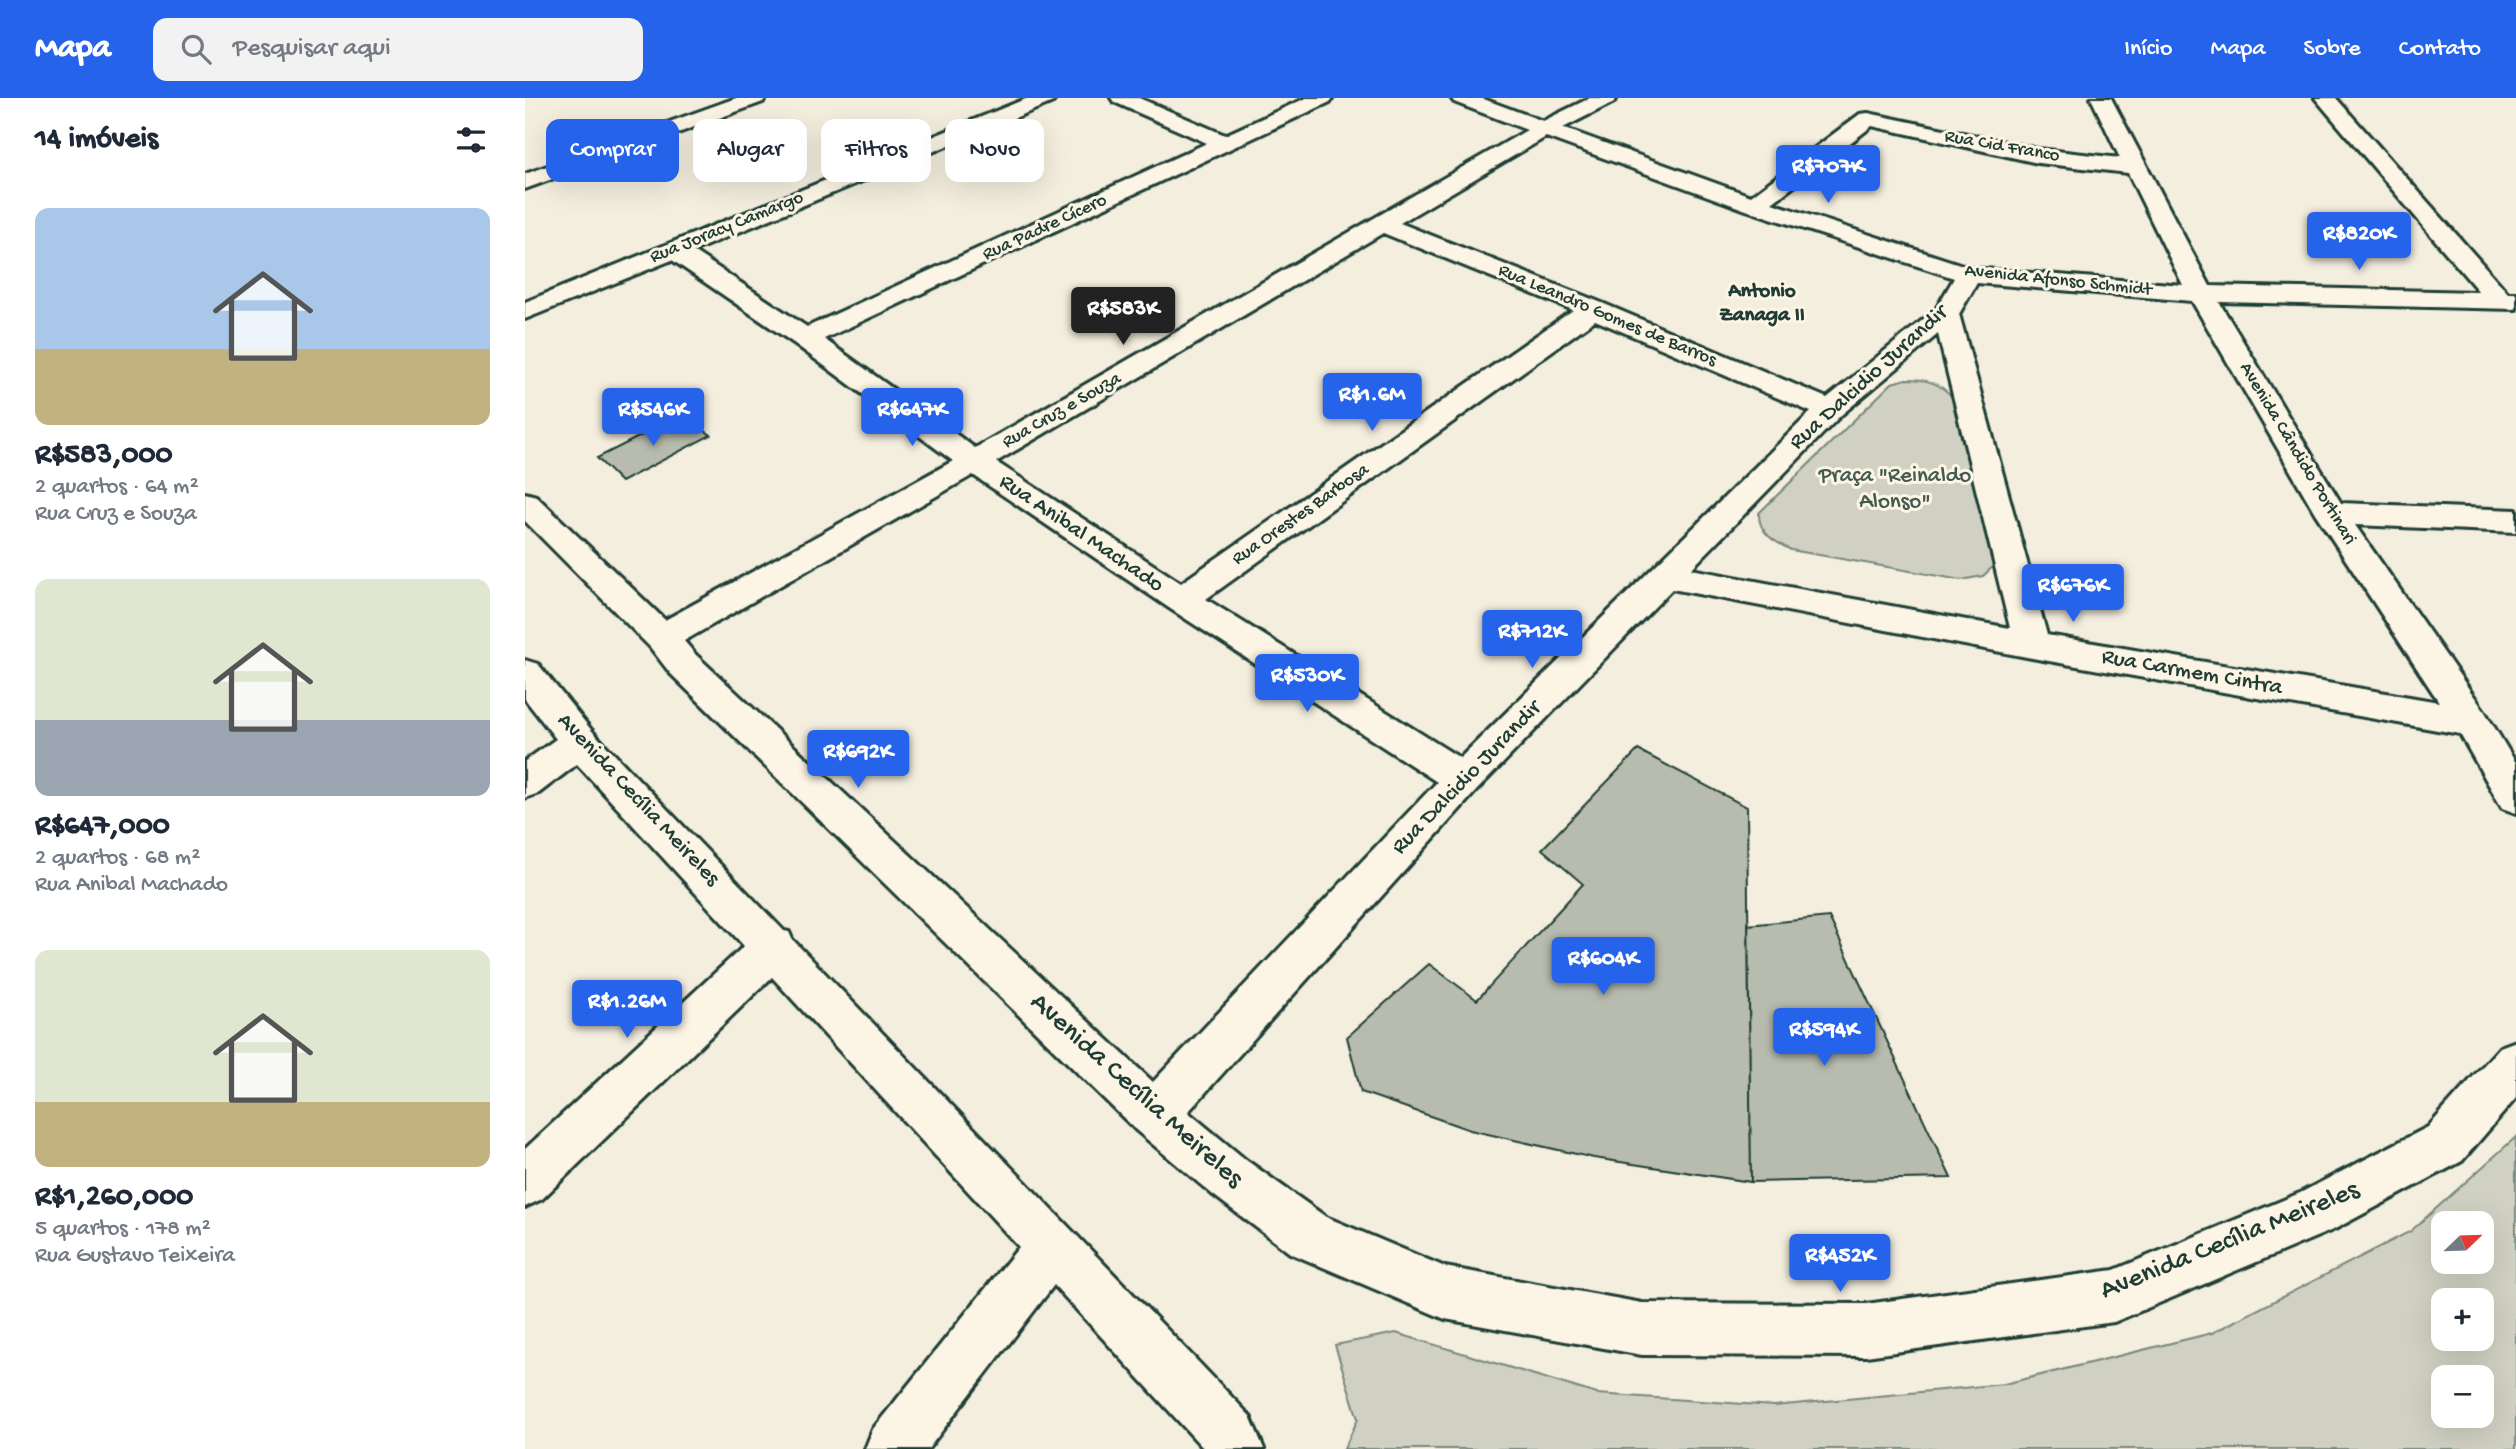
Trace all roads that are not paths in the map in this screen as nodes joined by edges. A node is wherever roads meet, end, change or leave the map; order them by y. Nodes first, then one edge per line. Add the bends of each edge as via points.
1 (755, 98) edge
2 (1046, 98) edge
3 (1121, 98) edge
4 (1323, 98) edge
5 (1461, 98) edge
6 (1607, 98) edge
7 (2101, 98) edge
8 (2325, 98) edge
9 (1866, 108) edge
10 (1547, 127) junction
11 (1228, 144) junction
12 (2138, 167) junction
13 (525, 182) edge
14 (1754, 205) junction
15 (1382, 224) junction
16 (674, 250) junction
17 (1969, 275) junction
18 (2201, 294) junction
19 (2508, 301) edge
20 (1593, 309) junction
21 (525, 311) edge
22 (1946, 314) junction
23 (805, 338) junction
24 (1830, 410) junction
25 (974, 462) junction
26 (525, 503) edge
27 (2331, 513) junction
28 (2516, 521) edge
29 (1665, 576) junction
30 (1181, 600) junction
31 (662, 638) junction
32 (2032, 645) junction
33 (525, 673) edge
34 (2472, 722) junction
35 (580, 742) junction
36 (1463, 779) junction
37 (525, 782) edge
38 (2516, 797) edge
39 (774, 946) junction
40 (2516, 1063) edge
41 (1154, 1115) junction
42 (525, 1182) edge
43 (1051, 1247) junction
44 (893, 1449) edge
45 (1236, 1449) edge

1 - 13 street
2 - 16 street, Rua Joracy Camargo
3 - 11 street
4 - 11 street, Rua Padre Cícero
5 - 10 street, Avenida Afonso Schmidt
6 - 10 street, Rua Cruz e Souza
7 - 12 street, Avenida Cândido Portinari
8 - 19 street
9 - 12 street, Rua Cid Franco via 2038,156
9 - 14 street
10 - 14 street, Avenida Afonso Schmidt
10 - 15 street, Rua Cruz e Souza
11 - 23 street, Rua Padre Cícero
12 - 18 street, Avenida Cândido Portinari
14 - 17 street, Avenida Afonso Schmidt
15 - 20 street, Rua Leandro Gomes de Barros
15 - 25 street, Rua Cruz e Souza
16 - 21 street, Rua Joracy Camargo
16 - 23 street, Rua Anibal Machado
17 - 18 street, Avenida Afonso Schmidt
17 - 22 street, Rua Dalcidio Jurandir
18 - 19 street, Avenida Afonso Schmidt
18 - 27 street, Avenida Cândido Portinari
20 - 24 street, Rua Leandro Gomes de Barros
20 - 30 street, Rua Orestes Barbosa
22 - 24 street, Rua Dalcidio Jurandir
22 - 32 street
23 - 25 street, Rua Anibal Machado
24 - 29 street, Rua Dalcidio Jurandir
25 - 30 street, Rua Anibal Machado
25 - 31 street, Rua Cruz e Souza
26 - 31 street, Avenida Cecília Meireles
27 - 28 street
27 - 34 street, Avenida Cândido Portinari
29 - 32 street, Rua Carmem Cintra
29 - 36 street, Rua Dalcidio Jurandir
30 - 36 street, Rua Anibal Machado
31 - 41 street, Avenida Cecília Meireles via 683,664
32 - 34 street, Rua Carmem Cintra
33 - 35 street, Avenida Cecília Meireles
34 - 38 street, Avenida Cândido Portinari
35 - 37 street
35 - 39 street, Avenida Cecília Meireles
36 - 41 street, Rua Dalcidio Jurandir
39 - 42 street
39 - 43 street, Avenida Cecília Meireles
40 - 41 street, Avenida Cecília Meireles via 2445,1144 2317,1211 2114,1296 1865,1330 1642,1329 1445,1293 1308,1235
43 - 44 street
43 - 45 street, Avenida Cecília Meireles via 1230,1436

